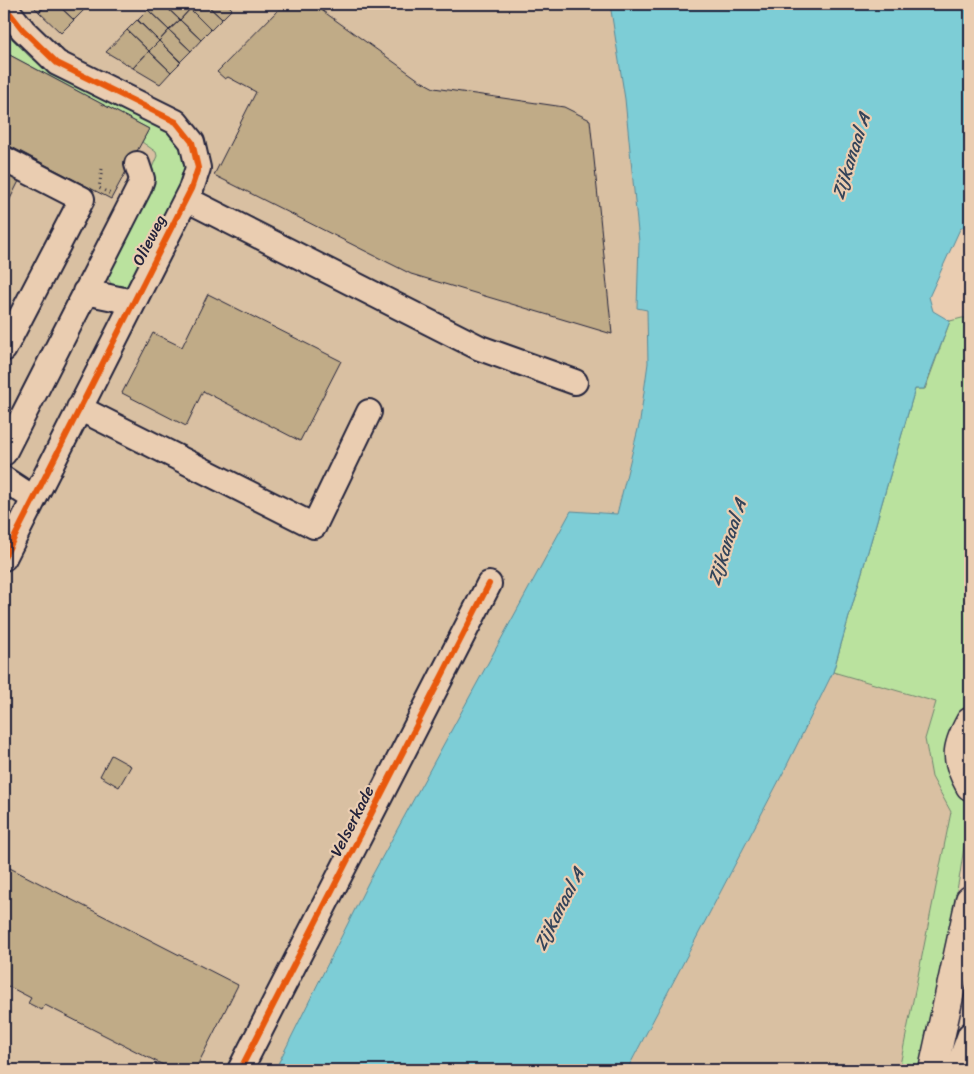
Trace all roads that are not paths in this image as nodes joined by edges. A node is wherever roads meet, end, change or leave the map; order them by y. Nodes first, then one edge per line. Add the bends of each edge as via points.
1 (4, 6) edge
2 (4, 159) edge
3 (137, 164) dead end
4 (186, 198) junction
5 (84, 292) junction
6 (133, 302) junction
7 (4, 349) edge
8 (575, 382) dead end
9 (79, 408) junction
10 (370, 412) dead end
11 (4, 453) edge
12 (4, 479) edge
13 (33, 498) junction
14 (4, 558) edge
15 (489, 584) dead end
16 (970, 722) edge
17 (970, 786) edge
18 (970, 900) edge
19 (970, 1035) edge
20 (240, 1070) edge
21 (933, 1070) edge
22 (957, 1070) edge

1 - 4 street, Olieweg via 57,63 176,122 192,142 198,168
2 - 7 street via 82,199
3 - 5 street via 142,179 139,188
4 - 6 street, Olieweg
4 - 8 street via 480,348
5 - 6 street
5 - 11 street
6 - 9 street, Olieweg
9 - 10 street via 314,526
9 - 13 street, Olieweg
12 - 13 street
13 - 14 street, Olieweg
15 - 20 street, Velserkade
16 - 17 main road via 959,742 959,766
18 - 21 main road
19 - 22 street

